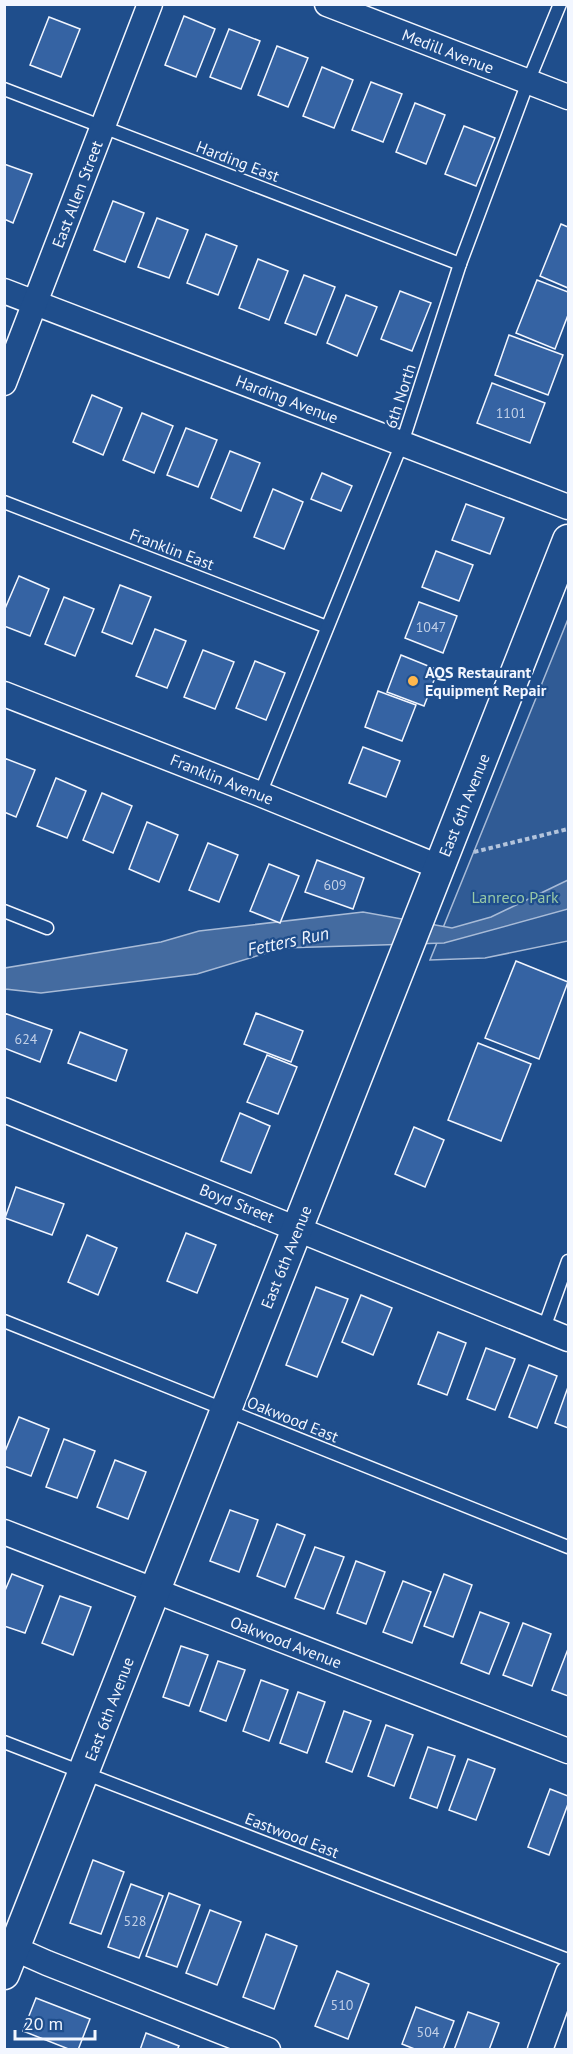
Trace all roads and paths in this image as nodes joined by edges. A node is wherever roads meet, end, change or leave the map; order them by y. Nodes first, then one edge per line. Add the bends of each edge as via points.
1 (150, 4) edge
2 (327, 4) edge
3 (560, 4) edge
4 (528, 82) junction
5 (4, 89) edge
6 (568, 97) edge
7 (103, 127) junction
8 (460, 264) junction
9 (4, 291) edge
10 (36, 303) junction
11 (4, 383) edge
12 (402, 443) junction
13 (4, 502) edge
14 (568, 507) edge
15 (568, 540) edge
16 (327, 627) junction
17 (4, 694) edge
18 (260, 794) junction
19 (568, 829) edge
20 (468, 854) dead end
21 (434, 880) junction
22 (4, 911) edge
23 (47, 928) dead end
24 (4, 1110) edge
25 (298, 1228) junction
26 (568, 1261) edge
27 (4, 1322) edge
28 (544, 1328) junction
29 (568, 1339) edge
30 (226, 1410) junction
31 (4, 1532) edge
32 (568, 1547) edge
33 (155, 1591) junction
34 (4, 1742) edge
35 (568, 1751) edge
36 (84, 1773) junction
37 (8, 1955) edge
38 (568, 1960) edge
39 (568, 1973) edge
40 (268, 2049) edge
41 (540, 2049) edge

1 - 7 street, East Allen Street
2 - 4 street, Medill Avenue
3 - 4 lane, 6th North
4 - 6 street, Medill Avenue
4 - 8 lane, 6th North
5 - 7 lane, Harding East
7 - 8 lane, Harding East
7 - 10 street, East Allen Street
8 - 12 lane, 6th North
9 - 10 street, Harding Avenue
10 - 11 street, East Allen Street
10 - 12 street, Harding Avenue
12 - 14 street, Harding Avenue
12 - 16 lane, 6th North
13 - 16 lane, Franklin East
15 - 21 street, East 6th Avenue
16 - 18 lane, 6th North
17 - 18 street, Franklin Avenue
18 - 21 street, Franklin Avenue
19 - 20 path
21 - 25 street, East 6th Avenue
22 - 23 lane
24 - 25 street, Boyd Street
25 - 28 street, Boyd Street
25 - 30 street, East 6th Avenue
26 - 28 lane
27 - 30 lane, Oakwood East
28 - 29 street, Boyd Street
30 - 32 lane, Oakwood East
30 - 33 street, East 6th Avenue
31 - 33 street, Oakwood Avenue
33 - 35 street, Oakwood Avenue
33 - 36 street, East 6th Avenue
34 - 36 lane, Eastwood East
36 - 37 street, East 6th Avenue
36 - 38 lane, Eastwood East
37 - 40 street via 46,1963
39 - 41 street

